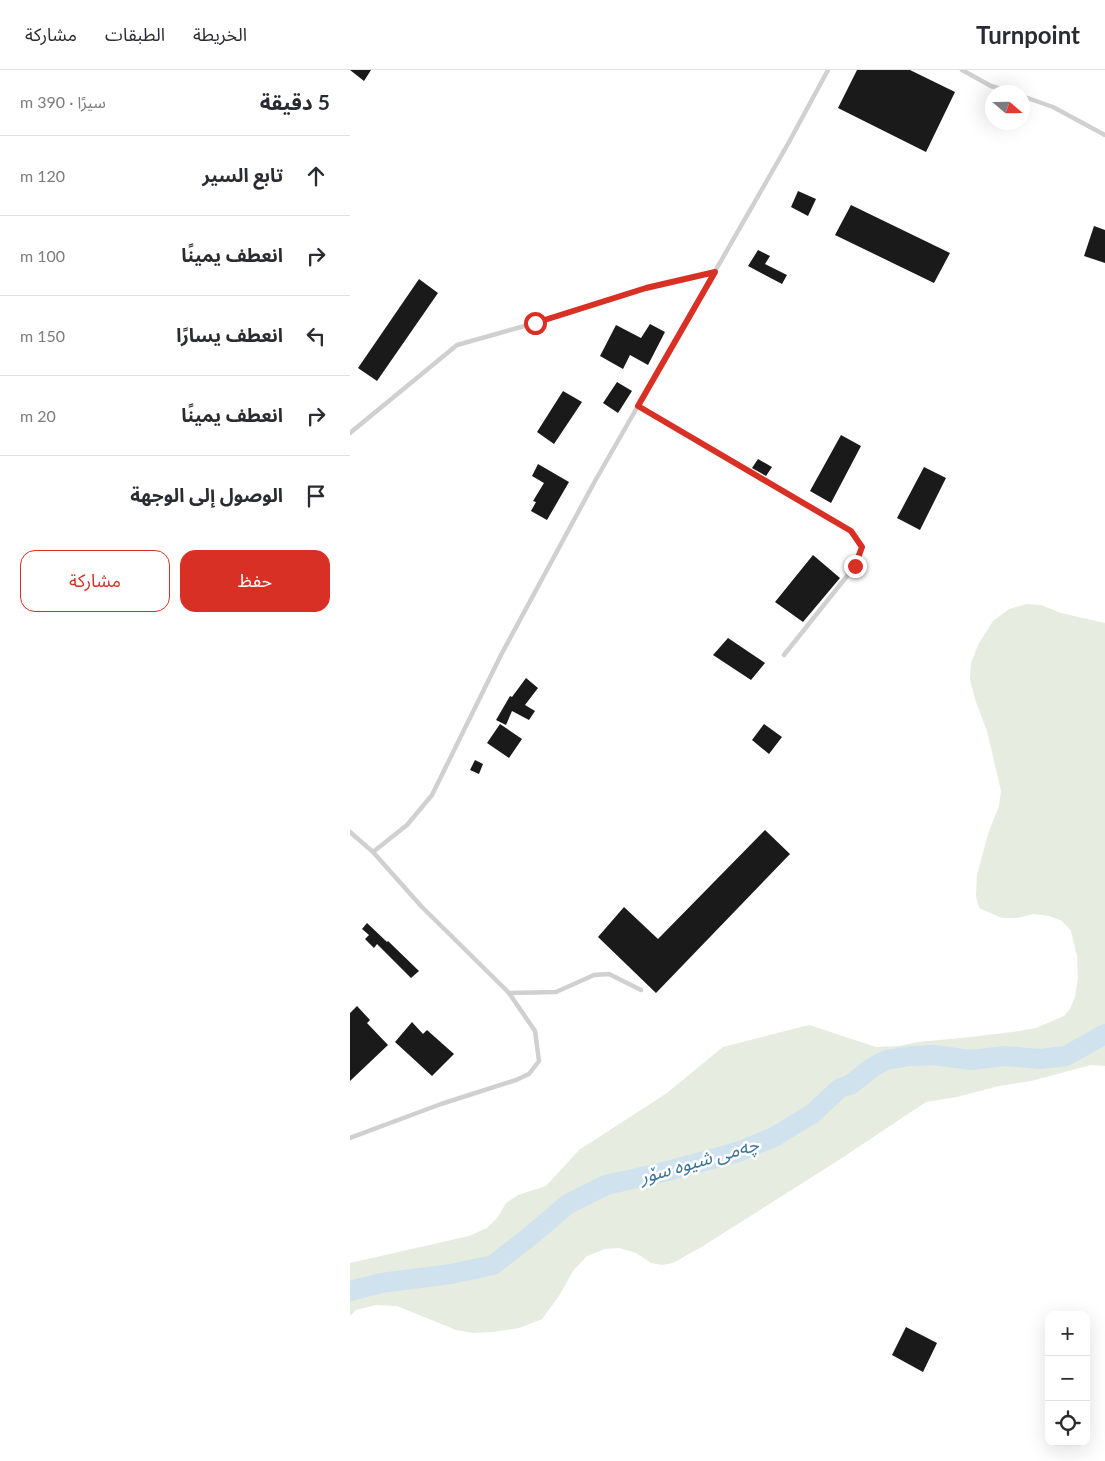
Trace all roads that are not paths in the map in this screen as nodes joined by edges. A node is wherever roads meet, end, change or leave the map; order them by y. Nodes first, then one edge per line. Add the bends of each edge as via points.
1 (828, 70) edge
2 (962, 70) edge
3 (989, 85) edge
4 (1030, 99) edge
5 (1105, 135) edge
6 (715, 272) junction
7 (638, 406) junction
8 (350, 434) edge
9 (784, 656) dead end
10 (350, 832) edge
11 (373, 852) junction
12 (641, 990) dead end
13 (509, 993) junction
14 (350, 1138) edge

1 - 6 lane
2 - 3 lane
4 - 5 lane via 1053,107
6 - 7 lane
6 - 8 lane via 646,288 457,345
7 - 9 lane via 851,531 862,547 855,566
7 - 11 lane via 506,647 432,795 407,825
10 - 11 lane
11 - 13 lane via 421,906
12 - 13 lane via 609,974 594,975 556,992
13 - 14 lane via 535,1031 539,1061 529,1074

